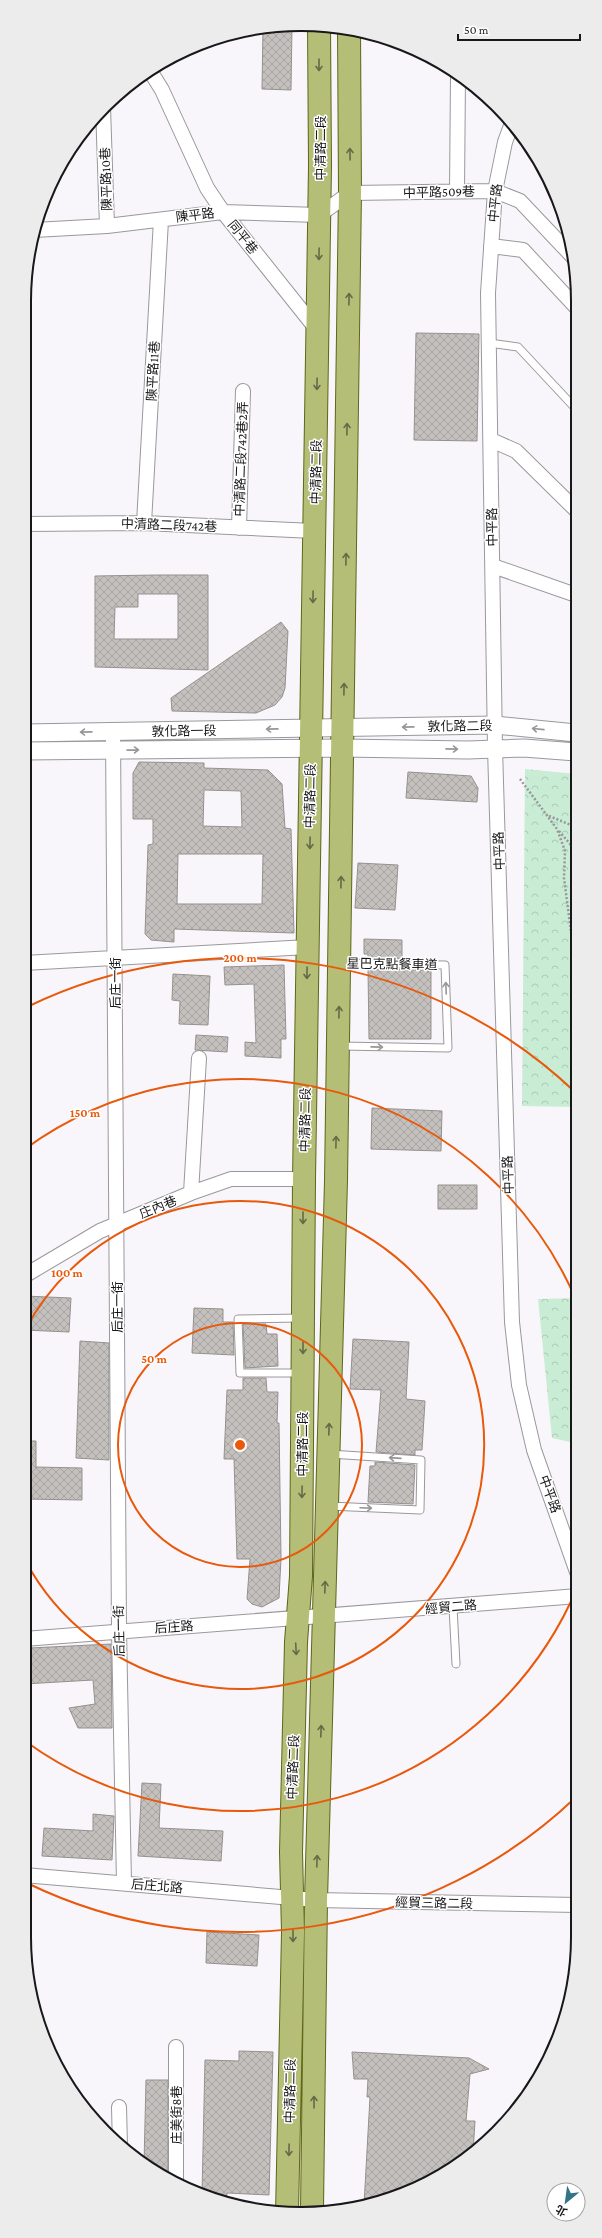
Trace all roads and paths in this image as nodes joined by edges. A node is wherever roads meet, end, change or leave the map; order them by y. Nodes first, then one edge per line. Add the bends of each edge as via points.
1 (319, 32) edge
2 (349, 35) edge
3 (153, 76) edge
4 (458, 82) edge
5 (103, 117) edge
6 (509, 130) edge
7 (457, 191) junction
8 (495, 191) junction
9 (350, 193) junction
10 (223, 212) junction
11 (319, 214) junction
12 (161, 220) junction
13 (107, 226) junction
14 (40, 230) edge
15 (491, 246) junction
16 (566, 250) edge
17 (571, 302) edge
18 (318, 331) junction
19 (489, 343) junction
20 (243, 391) dead end
21 (571, 404) edge
22 (491, 440) junction
23 (571, 505) edge
24 (144, 523) junction
25 (31, 524) edge
26 (239, 528) junction
27 (314, 531) junction
28 (493, 566) junction
29 (571, 593) edge
30 (495, 725) junction
31 (113, 732) junction
32 (31, 733) edge
33 (571, 733) edge
34 (311, 738) junction
35 (343, 738) junction
36 (495, 748) junction
37 (114, 750) junction
38 (31, 751) edge
39 (571, 752) edge
40 (520, 779) dead end
41 (549, 815) junction
42 (571, 825) edge
43 (557, 829) junction
44 (571, 845) edge
45 (571, 932) edge
46 (308, 947) junction
47 (115, 957) junction
48 (31, 963) edge
49 (340, 963) junction
50 (338, 1046) junction
51 (199, 1058) dead end
52 (304, 1179) junction
53 (191, 1193) junction
54 (116, 1224) junction
55 (31, 1272) edge
56 (303, 1318) junction
57 (302, 1373) junction
58 (328, 1454) junction
59 (327, 1506) junction
60 (571, 1553) edge
61 (571, 1597) edge
62 (453, 1607) junction
63 (324, 1617) junction
64 (297, 1618) junction
65 (119, 1630) junction
66 (31, 1638) edge
67 (456, 1664) dead end
68 (31, 1876) edge
69 (124, 1883) junction
70 (290, 1897) junction
71 (316, 1900) junction
72 (571, 1905) edge
73 (176, 2047) dead end
74 (119, 2107) dead end
75 (120, 2137) edge
76 (176, 2176) edge
77 (287, 2206) edge
78 (312, 2206) edge

1 -> 11 main road, 中清路二段
9 -> 2 main road, 中清路二段
3 - 10 street, 同平巷 via 162,90 207,188
4 - 7 street
5 - 13 street, 陳平路10巷
6 - 8 street, 中平路
7 - 8 street, 中平路509巷
7 - 9 street, 中平路509巷
8 - 15 street, 中平路
8 - 16 street, 中平路509巷 via 520,201
9 - 11 street
35 -> 9 main road, 中清路二段
10 - 11 street, 陳平路
10 - 12 street, 陳平路
10 - 18 street, 同平巷
11 -> 18 main road, 中清路二段
12 - 13 street, 陳平路
12 - 24 street, 陳平路11巷
13 - 14 street, 陳平路
15 - 17 street via 523,250
15 - 19 street, 中平路 via 488,293
18 -> 27 main road, 中清路二段
19 - 21 lane via 518,347
19 - 22 street, 中平路
20 - 26 street, 中清路二段742巷2弄
22 - 23 street via 516,450
22 - 28 street, 中平路
24 - 25 street, 中清路二段742巷
24 - 26 street, 中清路二段742巷
26 - 27 street, 中清路二段742巷
27 -> 34 main road, 中清路二段
28 - 29 street
28 - 30 street, 中平路
33 -> 30 street, 敦化路二段
30 -> 35 street, 敦化路二段
30 - 36 street, 中平路
31 -> 32 street, 敦化路一段
34 -> 31 street, 敦化路一段
31 - 37 street, 后庄一街
34 - 35 street, 敦化路一段
37 -> 34 street, 敦化路一段
34 -> 46 main road, 中清路二段
35 -> 36 street, 敦化路二段 via 468,750
49 -> 35 main road, 中清路二段
36 - 39 street, 敦化路二段
36 - 60 street, 中平路 via 512,1322 519,1385 534,1450
37 - 38 street, 敦化路一段
37 - 47 street, 后庄一街
40 - 41 path
41 - 42 path
41 - 43 path
43 - 44 path
43 - 45 path via 565,851 564,878
46 - 47 street
46 -> 52 main road, 中清路二段
47 - 48 street
47 - 54 street, 后庄一街
50 -> 49 main road, 中清路二段
50 -> 49 lane, 星巴克點餐車道 via 448,1048 445,965
58 -> 50 main road, 中清路二段
51 - 53 street
52 - 53 street, 庄內巷 via 231,1179
52 -> 56 main road, 中清路二段
53 - 54 street, 庄內巷
54 - 55 street, 庄內巷
54 - 65 street, 后庄一街
56 -> 57 main road, 中清路二段
56 - 57 lane via 238,1319 240,1373
57 -> 64 main road, 中清路二段 via 301,1576
58 - 59 main road, 中清路二段
59 -> 58 lane via 420,1510 421,1460
63 -> 59 main road, 中清路二段
61 - 62 street, 經貿二路
62 - 63 street, 經貿二路
62 - 67 lane
63 - 64 street, 后庄路
71 -> 63 main road, 中清路二段
64 - 65 street, 后庄路
64 -> 70 main road, 中清路二段
65 - 66 street, 后庄路
65 - 69 street, 后庄一街
68 - 69 street, 后庄北路
69 - 70 street, 后庄北路
70 - 71 street, 經貿三路二段
70 -> 77 main road, 中清路二段 via 293,1932
71 - 72 street, 經貿三路二段
78 -> 71 main road, 中清路二段
73 - 76 street, 庄美街8巷
74 - 75 street

